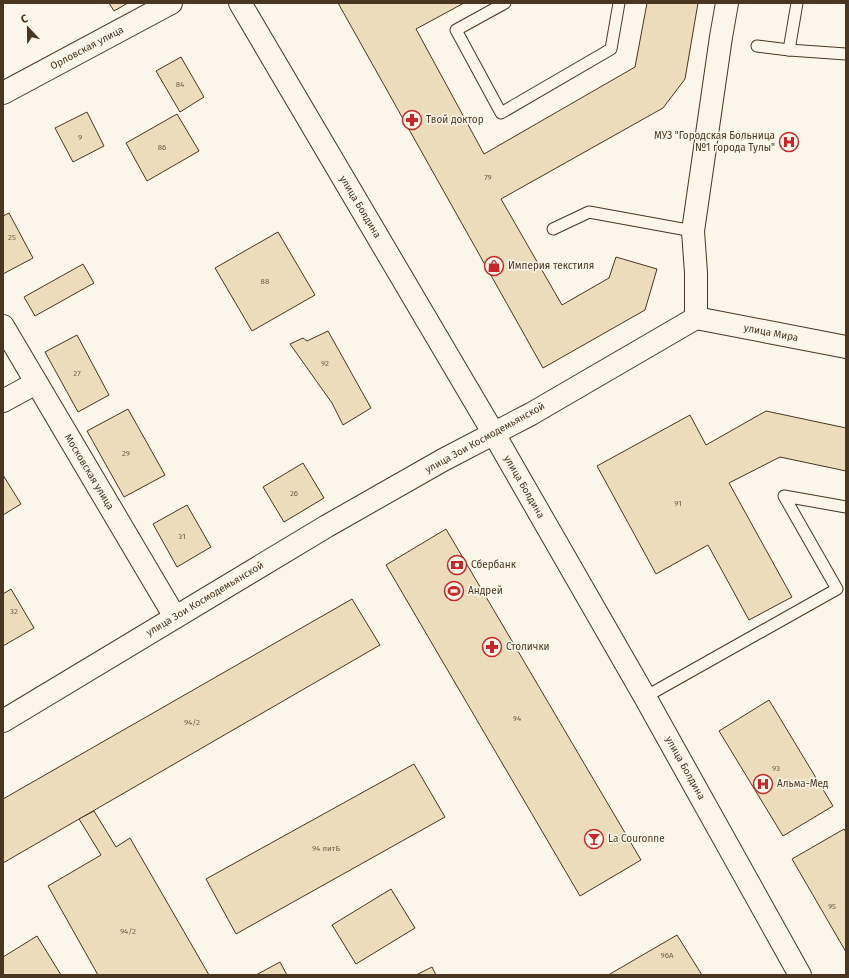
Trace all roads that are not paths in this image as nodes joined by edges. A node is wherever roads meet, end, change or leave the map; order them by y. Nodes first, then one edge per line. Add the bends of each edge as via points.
1 (171, 3) edge
2 (240, 3) edge
3 (506, 3) edge
4 (619, 3) edge
5 (727, 3) edge
6 (797, 3) edge
7 (757, 46) dead end
8 (789, 50) junction
9 (846, 54) edge
10 (3, 93) edge
11 (554, 229) dead end
12 (693, 231) junction
13 (696, 318) junction
14 (3, 326) edge
15 (846, 347) edge
16 (36, 383) junction
17 (3, 401) edge
18 (494, 434) junction
19 (846, 508) edge
20 (175, 617) junction
21 (645, 697) junction
22 (3, 721) edge
23 (800, 975) edge

1 - 10 street, Орловская улица
2 - 18 street, улица Болдина
3 - 4 lane via 456,30 501,113 611,49
5 - 12 street
6 - 8 lane
7 - 8 lane
8 - 9 lane
11 - 12 lane via 589,212
12 - 13 street
13 - 15 street, улица Мира
13 - 18 street, улица Зои Космодемьянской
14 - 16 street, Московская улица
16 - 17 street
16 - 20 street, Московская улица
18 - 20 street, улица Зои Космодемьянской via 341,518
18 - 21 street, улица Болдина
19 - 21 lane via 784,496 837,589
20 - 22 street, улица Зои Космодемьянской
21 - 23 street, улица Болдина

